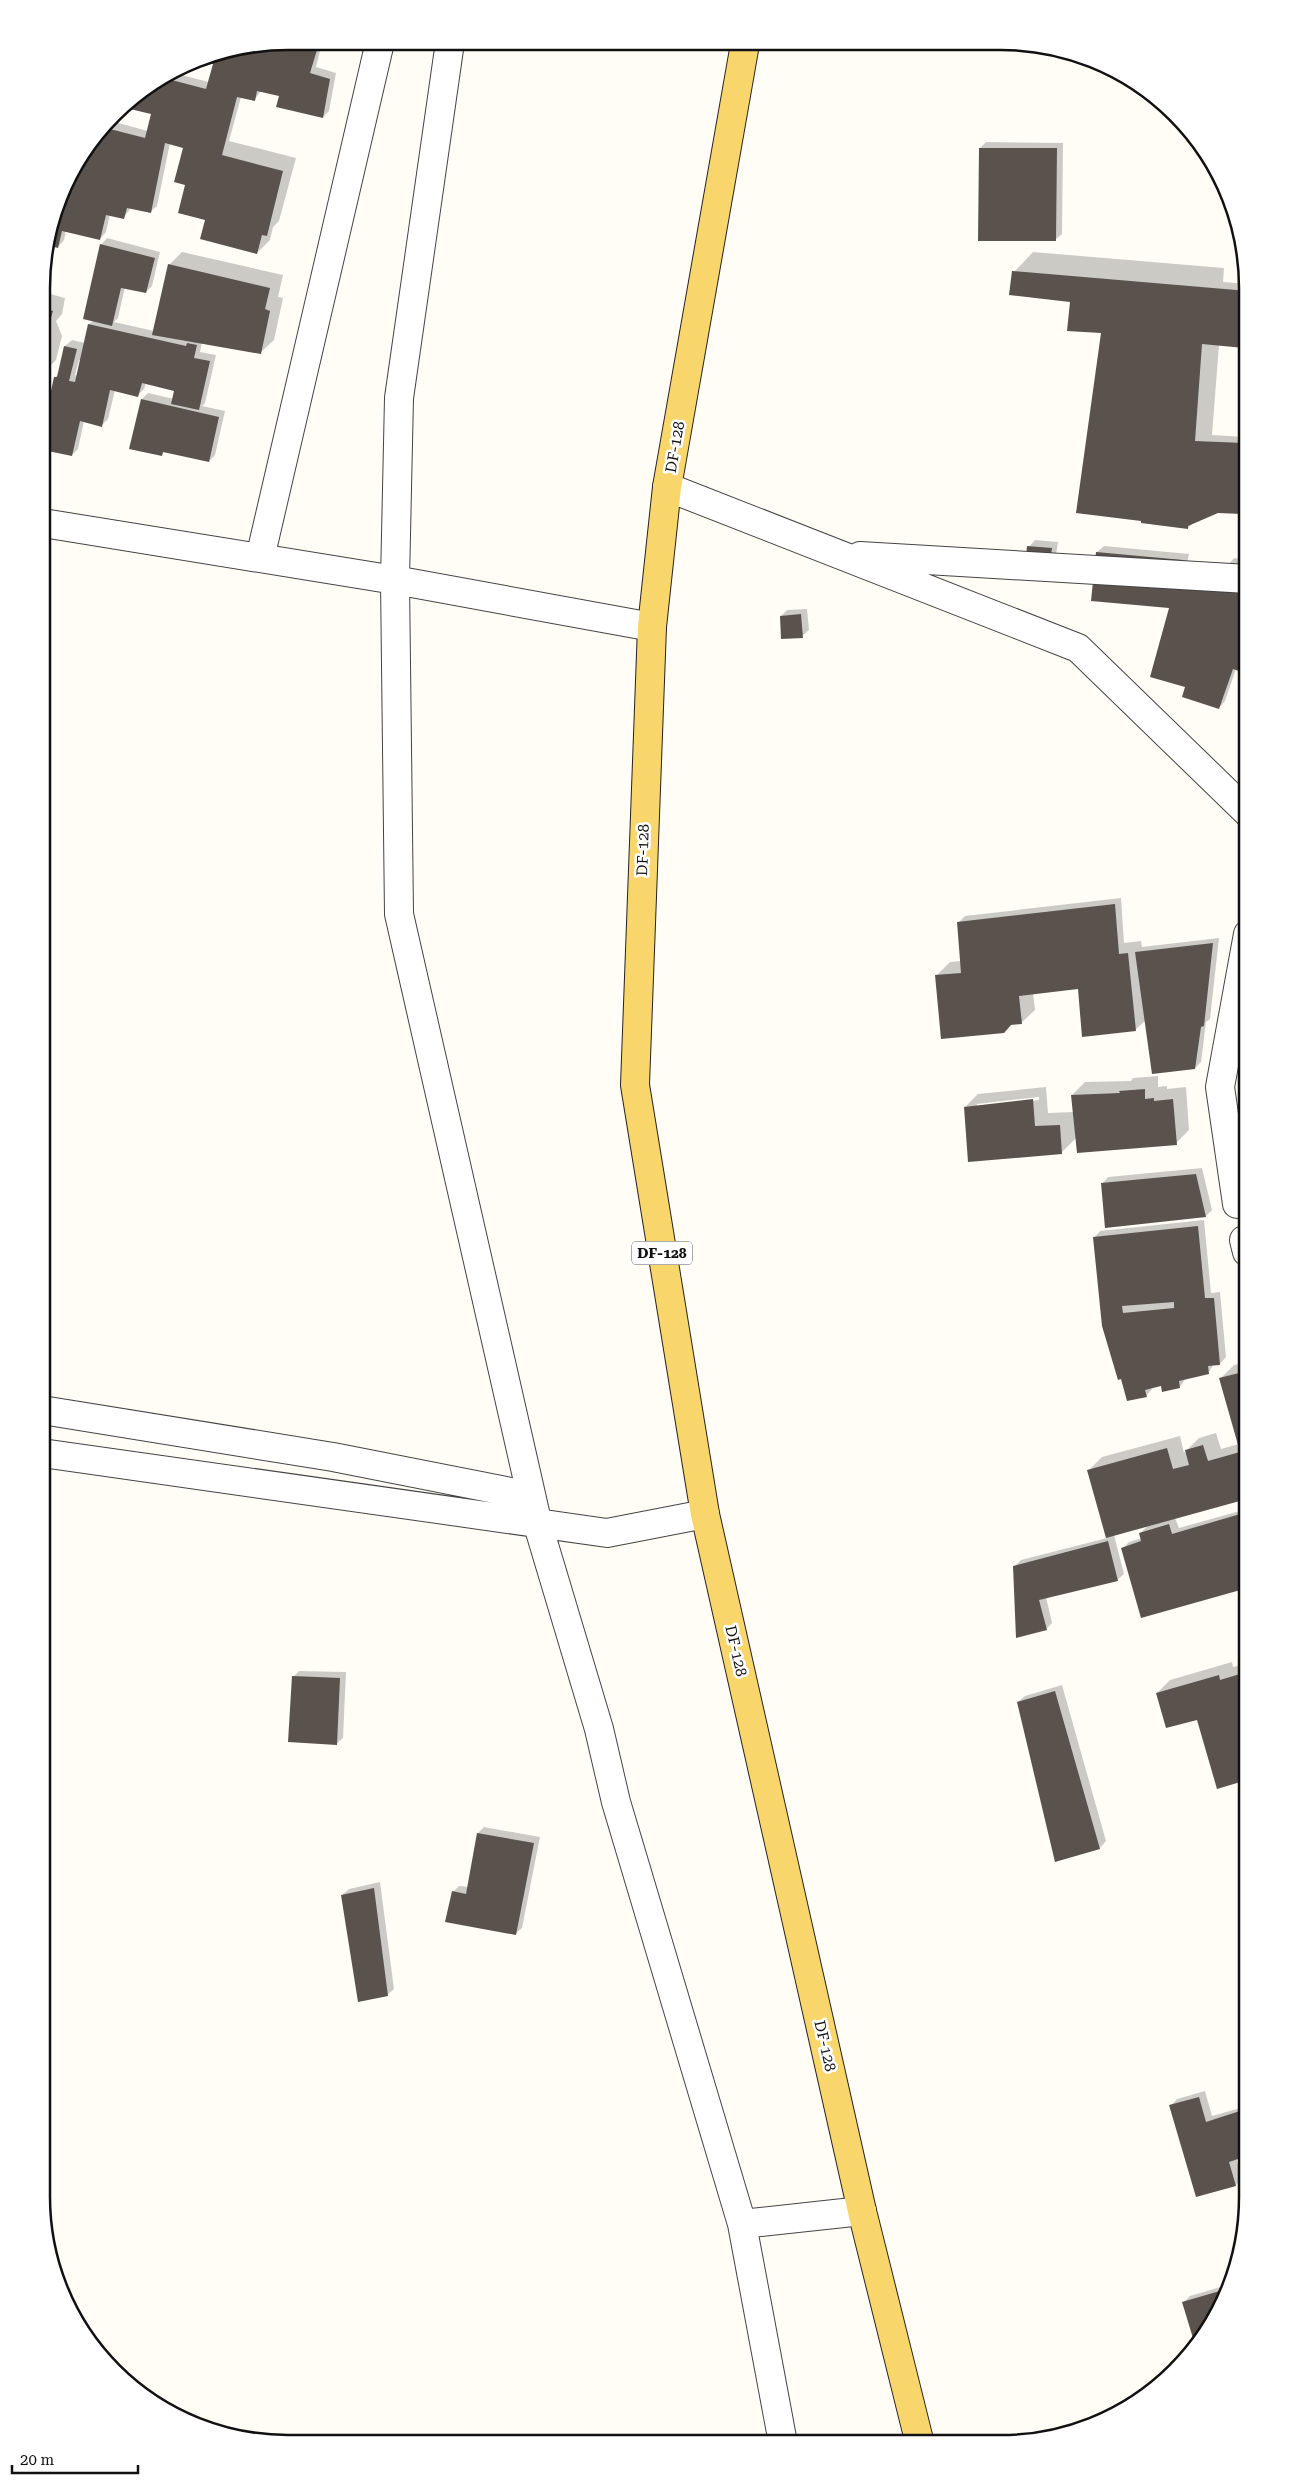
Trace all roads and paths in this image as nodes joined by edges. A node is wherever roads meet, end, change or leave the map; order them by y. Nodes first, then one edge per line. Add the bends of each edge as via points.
1 (378, 50) edge
2 (449, 50) edge
3 (744, 50) edge
4 (667, 488) junction
5 (50, 524) edge
6 (834, 554) junction
7 (260, 558) junction
8 (1239, 578) edge
9 (395, 580) junction
10 (652, 627) junction
11 (1239, 804) edge
12 (1239, 983) edge
13 (1237, 1204) dead end
14 (50, 1411) edge
15 (50, 1453) edge
16 (531, 1496) junction
17 (705, 1514) junction
18 (538, 1525) junction
19 (862, 2211) junction
20 (742, 2224) junction
21 (782, 2435) edge
22 (918, 2435) edge

1 - 7 street
2 - 9 street via 399,398
3 - 4 main road, DF-128 / DF-128
4 - 6 street
4 - 10 main road, DF-128 / DF-128
5 - 7 street
6 - 8 street
6 - 11 street via 1078,648
7 - 9 street
9 - 10 street
9 - 16 street via 399,914
10 - 17 main road, DF-128 / DF-128 via 635,1085
12 - 13 street via 1220,1087
14 - 16 street via 333,1457
15 - 18 street
16 - 18 street
17 - 18 street via 607,1533
17 - 19 main road, DF-128 / DF-128
18 - 20 street via 599,1729 616,1802
19 - 20 street
19 - 22 main road, DF-128 / DF-128
20 - 21 street

